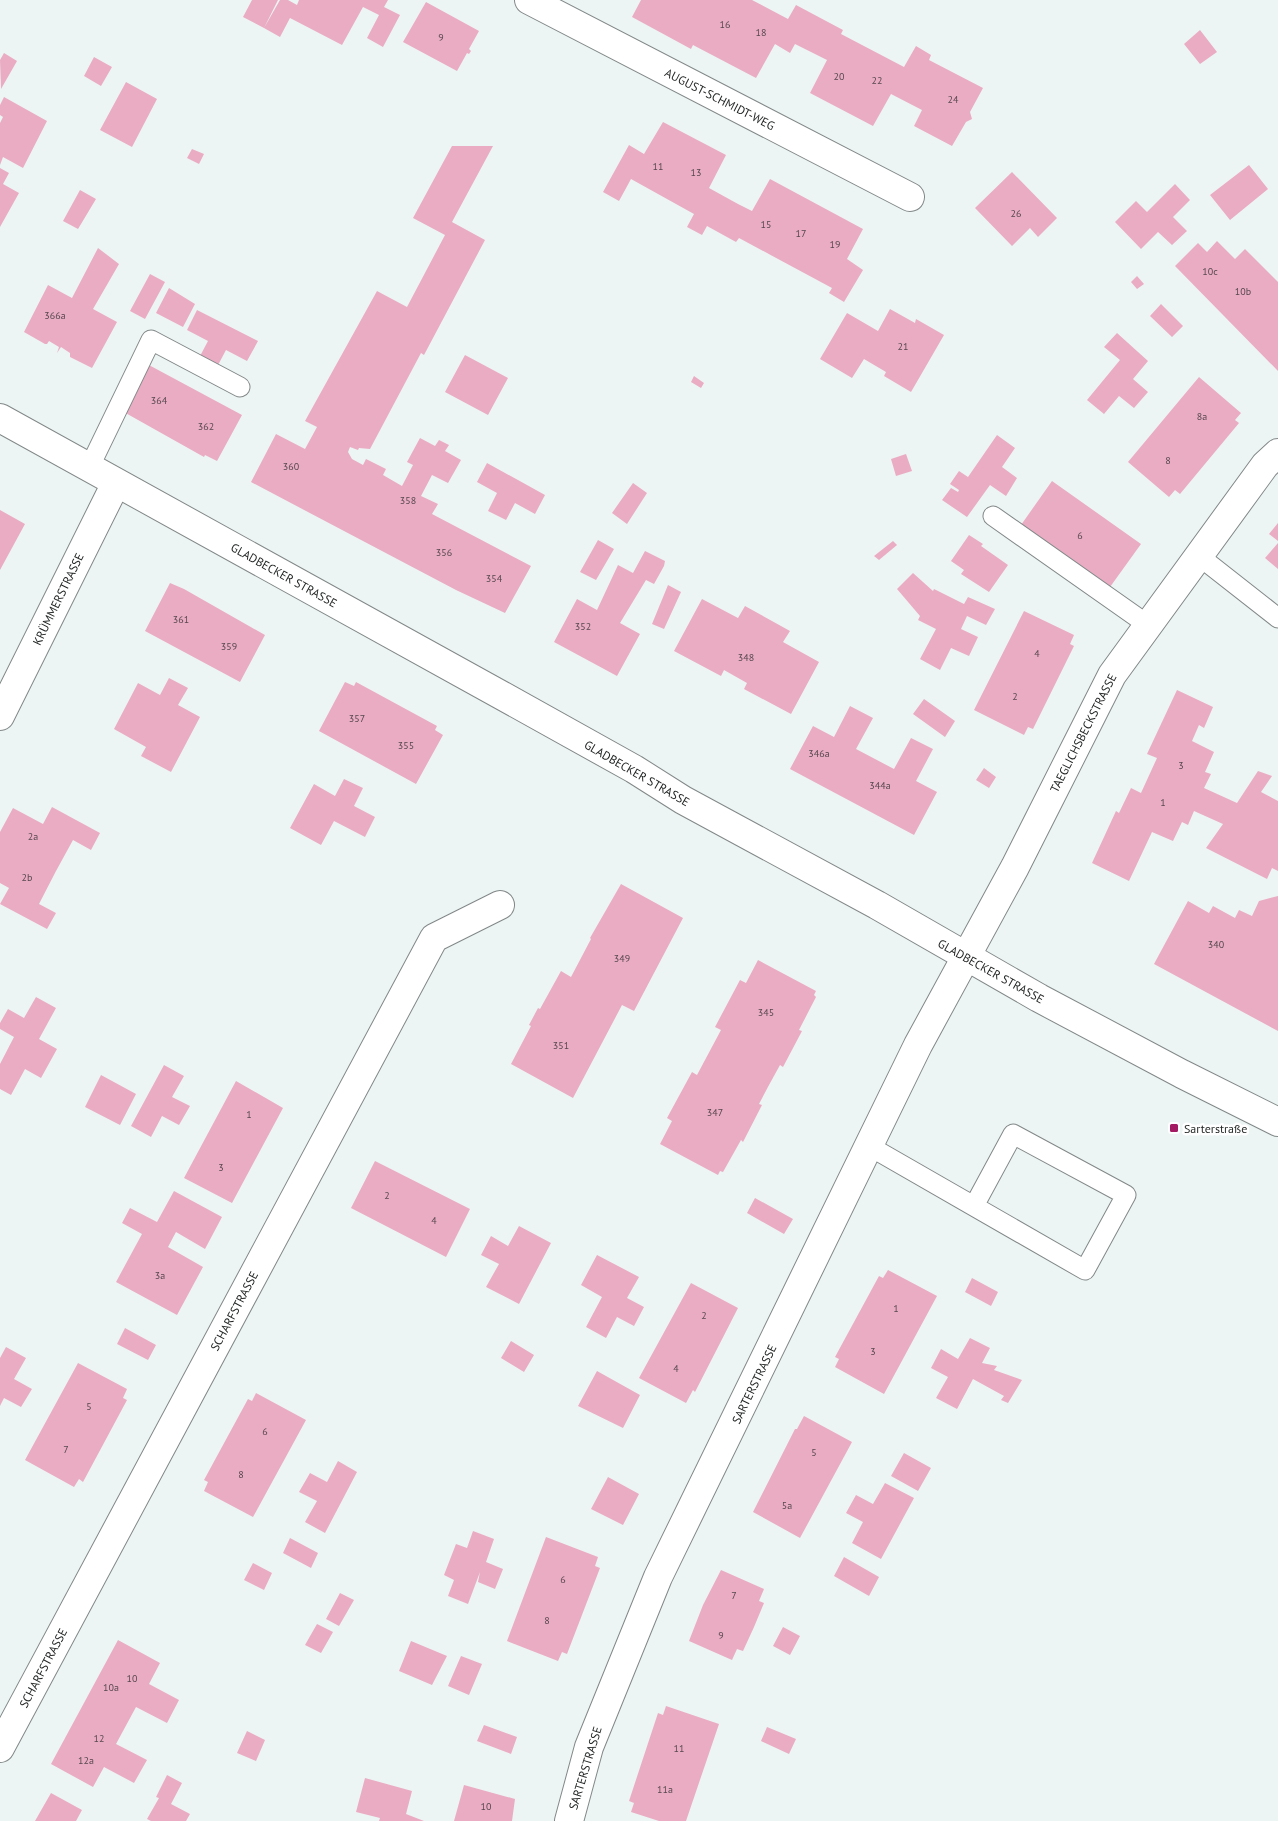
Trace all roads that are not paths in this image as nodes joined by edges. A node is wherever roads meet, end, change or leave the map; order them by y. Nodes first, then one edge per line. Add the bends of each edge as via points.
1 (529, 0) edge
2 (910, 197) dead end
3 (240, 387) dead end
4 (0, 418) edge
5 (1278, 453) edge
6 (89, 468) junction
7 (116, 482) junction
8 (993, 516) dead end
9 (1199, 556) junction
10 (1278, 618) edge
11 (1148, 625) junction
12 (0, 716) edge
13 (500, 905) dead end
14 (964, 957) junction
15 (1278, 1122) edge
16 (869, 1146) junction
17 (974, 1206) junction
18 (0, 1748) edge
19 (569, 1821) edge

1 - 2 street, AUGUST-SCHMIDT-WEG
3 - 6 lane via 151,340
4 - 6 street, GLADBECKER STRASSE
5 - 9 street, TAEGLICHSBECKSTRASSE via 1265,465
6 - 7 street, GLADBECKER STRASSE
7 - 12 street, KRÜMMERSTRASSE
7 - 14 street, GLADBECKER STRASSE via 877,905
8 - 11 lane
9 - 10 lane
9 - 11 street, TAEGLICHSBECKSTRASSE
11 - 14 street, TAEGLICHSBECKSTRASSE via 1112,675 1015,868
13 - 18 street, SCHARFSTRASSE via 434,938
14 - 15 street, GLADBECKER STRASSE via 1173,1070
14 - 16 street, SARTERSTRASSE
16 - 17 lane
16 - 19 street, SARTERSTRASSE via 658,1577 589,1747
17 - 17 lane via 1085,1270 1126,1195 1013,1134

